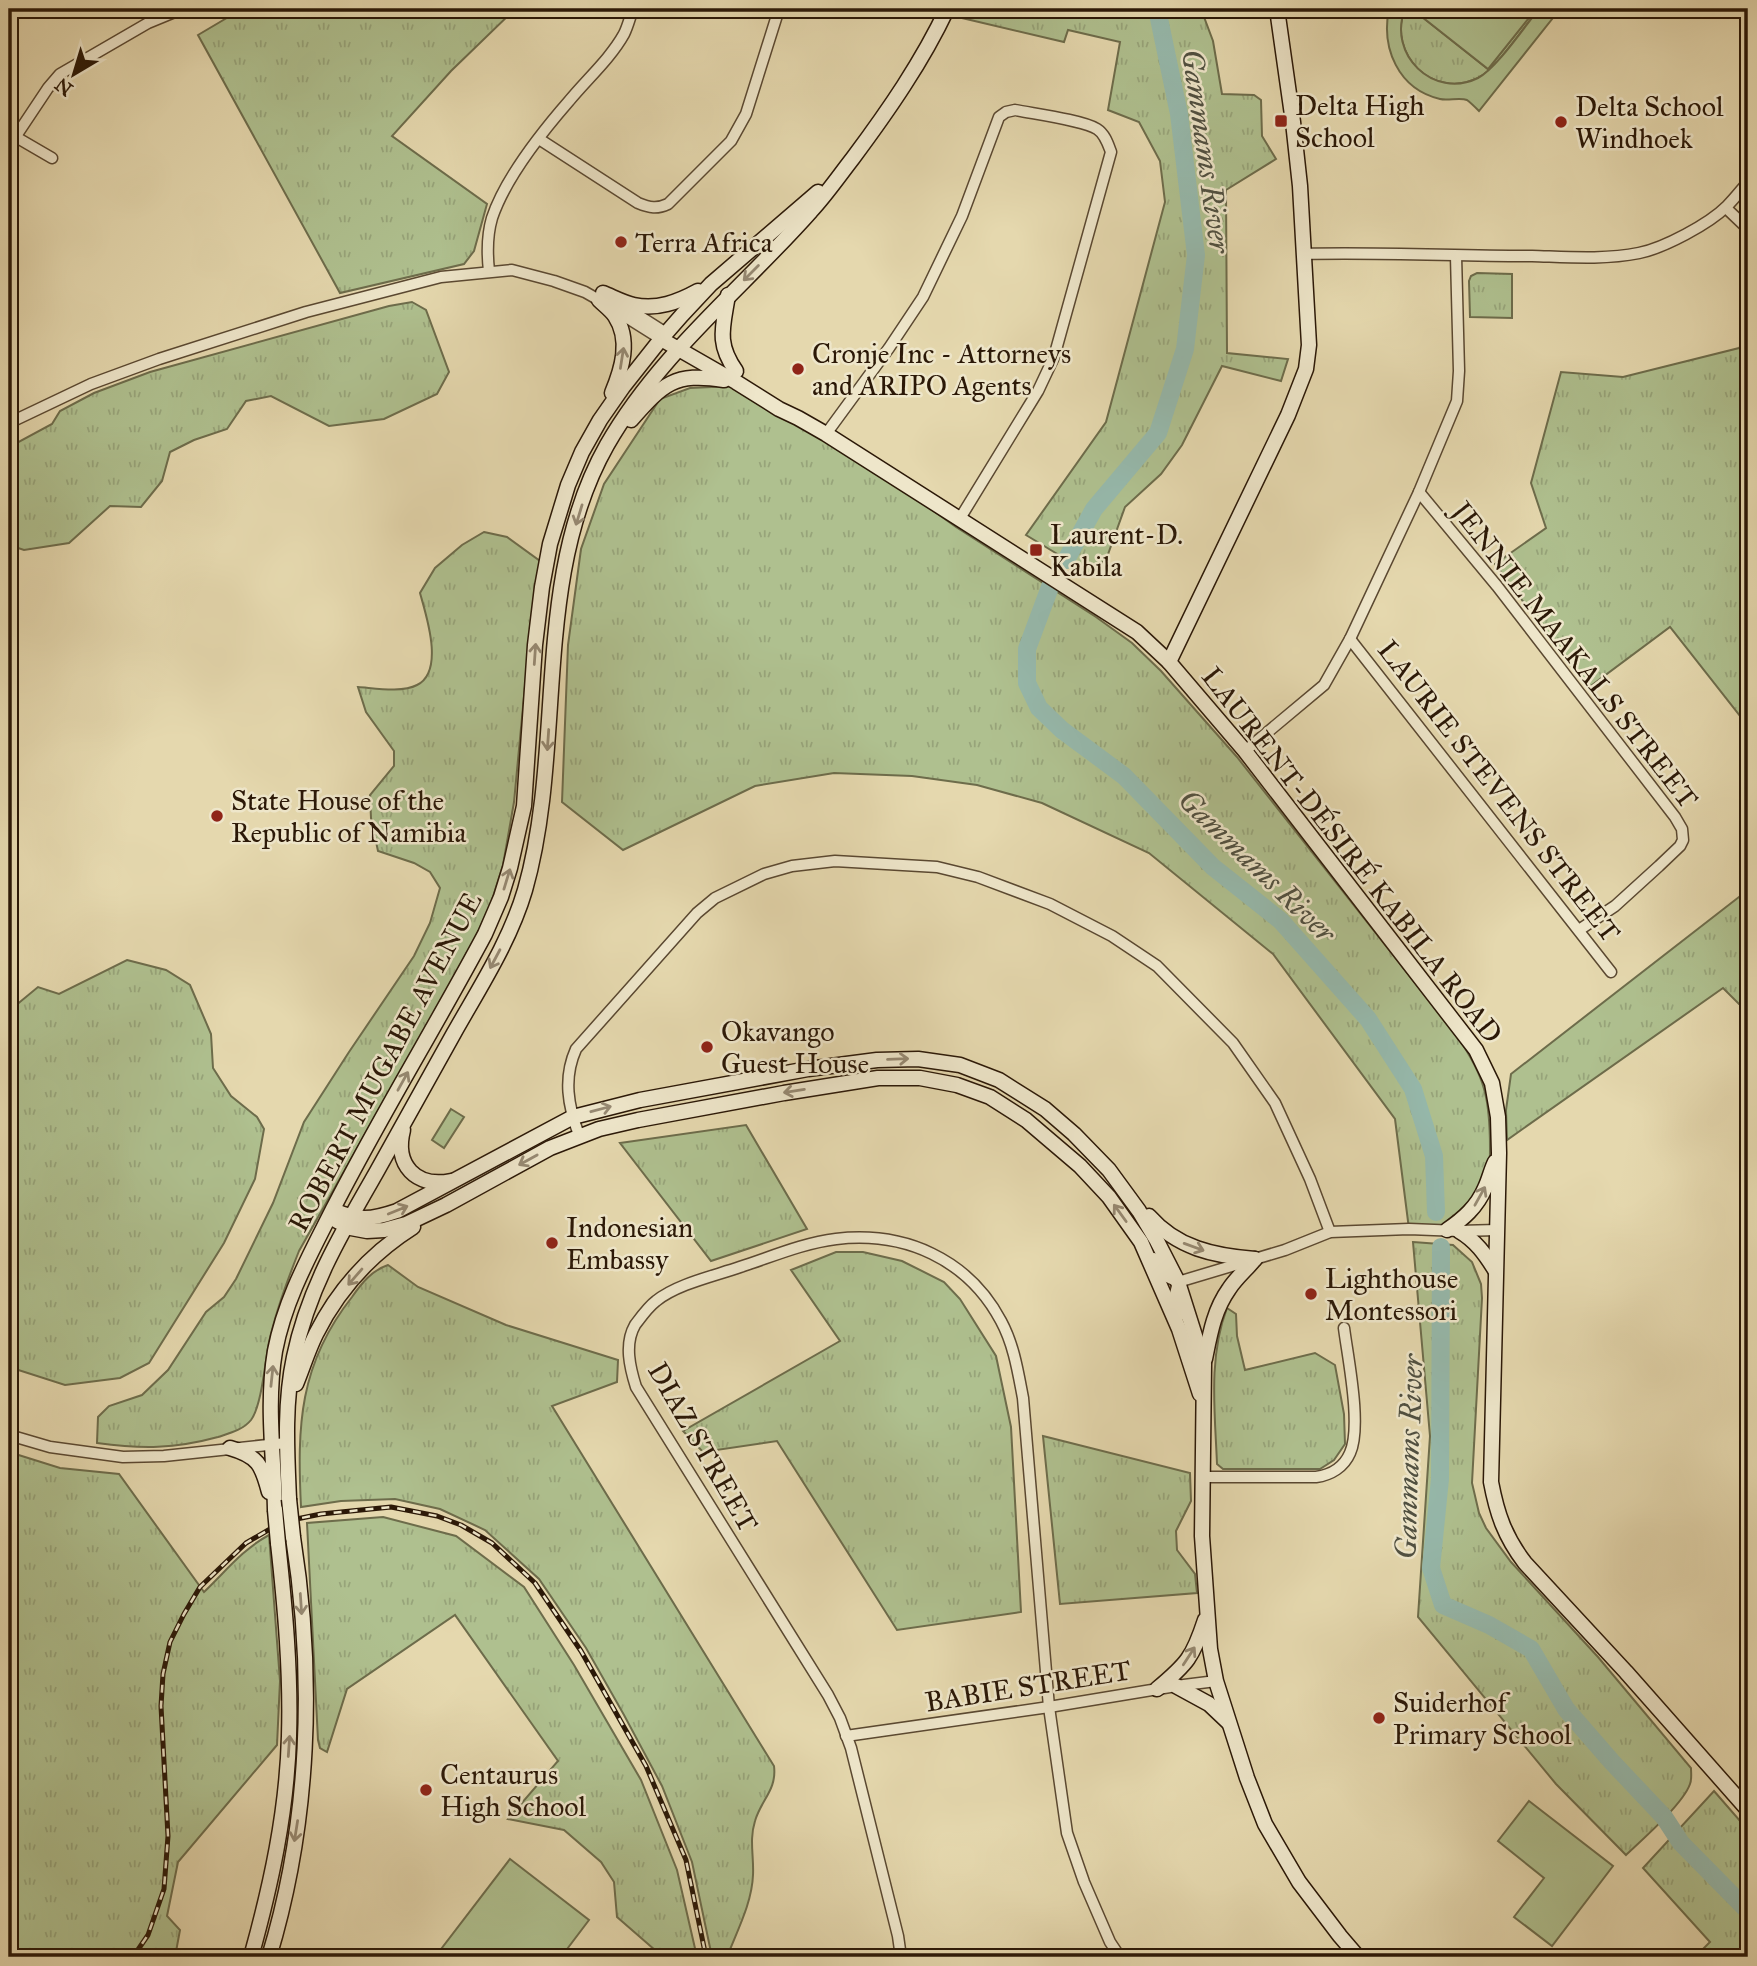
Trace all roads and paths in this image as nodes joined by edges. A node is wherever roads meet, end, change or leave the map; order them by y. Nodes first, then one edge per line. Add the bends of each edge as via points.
1 (182, 9) edge
2 (633, 9) edge
3 (779, 9) edge
4 (947, 9) edge
5 (1277, 9) edge
6 (12, 135) edge
7 (539, 139) junction
8 (52, 158) dead end
9 (846, 167) junction
10 (1748, 182) edge
11 (1726, 208) junction
12 (1748, 229) edge
13 (1303, 254) junction
14 (1456, 256) junction
15 (489, 271) junction
16 (711, 284) junction
17 (728, 295) junction
18 (601, 296) junction
19 (663, 336) junction
20 (681, 346) junction
21 (736, 376) junction
22 (600, 420) junction
23 (9, 423) edge
24 (825, 434) junction
25 (595, 471) junction
26 (1419, 492) junction
27 (959, 520) junction
28 (1350, 639) junction
29 (1170, 662) junction
30 (1245, 751) junction
31 (1579, 930) junction
32 (1611, 972) dead end
33 (572, 1117) junction
34 (405, 1122) junction
35 (579, 1135) junction
36 (1499, 1153) junction
37 (1109, 1170) junction
38 (457, 1179) junction
39 (446, 1205) junction
40 (331, 1214) junction
41 (347, 1221) junction
42 (1497, 1230) junction
43 (1453, 1231) junction
44 (1330, 1232) junction
45 (1141, 1242) junction
46 (1255, 1259) junction
47 (1495, 1270) junction
48 (1178, 1282) junction
49 (1179, 1328) junction
50 (1344, 1328) dead end
51 (1204, 1364) junction
52 (288, 1402) junction
53 (1204, 1409) junction
54 (9, 1435) edge
55 (279, 1444) junction
56 (230, 1448) junction
57 (1202, 1477) junction
58 (275, 1508) junction
59 (1207, 1614) junction
60 (1216, 1681) junction
61 (1177, 1686) junction
62 (1157, 1689) junction
63 (1049, 1707) junction
64 (1229, 1723) junction
65 (846, 1736) junction
66 (1748, 1810) edge
67 (898, 1936) junction
68 (251, 1957) edge
69 (269, 1957) edge
70 (901, 1957) edge
71 (909, 1957) edge
72 (1120, 1957) edge
73 (1358, 1957) edge

1 - 6 street via 148,23 60,74
2 - 7 street via 612,52
3 - 7 street via 739,127 731,141 668,204 649,208 638,203
4 - 9 street, ROBERT MUGABE AVENUE via 919,61
5 - 13 street via 1295,135
6 - 8 street
7 - 15 street via 492,217
9 - 16 street, ROBERT MUGABE AVENUE
9 -> 17 street, ROBERT MUGABE AVENUE via 813,209
10 - 11 street
11 - 12 street
11 - 14 street via 1667,244 1640,253
13 - 14 street
13 - 29 street via 1309,345 1306,369
14 - 26 street via 1457,401
15 - 18 street, LAURENT-DÉSIRÉ KABILA ROAD via 512,270
15 - 23 street, LAURENT-DÉSIRÉ KABILA ROAD via 441,277 279,321 91,384
16 - 18 street via 683,299 653,306
16 - 19 street, ROBERT MUGABE AVENUE
17 - 20 street, ROBERT MUGABE AVENUE
17 - 21 street via 722,340
18 - 19 street, LAURENT-DÉSIRÉ KABILA ROAD
22 -> 18 street via 624,357 623,335
19 - 20 street, LAURENT-DÉSIRÉ KABILA ROAD
19 - 22 street, ROBERT MUGABE AVENUE
20 - 21 street, LAURENT-DÉSIRÉ KABILA ROAD
20 - 25 street, ROBERT MUGABE AVENUE via 637,399
21 - 24 street, LAURENT-DÉSIRÉ KABILA ROAD via 779,409
21 - 25 street via 691,377 657,391
40 -> 22 street, ROBERT MUGABE AVENUE via 501,897 524,806 535,645 550,544 568,485
24 - 27 street, LAURENT-DÉSIRÉ KABILA ROAD
24 - 27 street via 923,298 962,216 999,117 1015,110 1098,130 1111,152 1054,357
25 -> 34 street, ROBERT MUGABE AVENUE via 568,551 542,815 524,893 506,939
26 - 28 street
26 - 31 street, JENNIE MAAKALS STREET via 1497,586 1682,829 1683,840 1672,854 1615,906
27 - 29 street, LAURENT-DÉSIRÉ KABILA ROAD via 1137,632
28 - 30 street via 1324,685
28 - 31 street, LAURIE STEVENS STREET
29 - 30 street, LAURENT-DÉSIRÉ KABILA ROAD
30 - 36 street, LAURENT-DÉSIRÉ KABILA ROAD via 1476,1051 1492,1083
31 - 32 street, LAURIE STEVENS STREET
33 - 35 street
33 -> 37 street via 808,1069 918,1059 960,1065 1024,1094 1074,1134
33 - 38 street
33 - 44 street via 569,1069 576,1049 715,898 792,866 835,861 937,867 1050,904 1157,966 1233,1043 1275,1103
34 - 38 street via 401,1152 412,1173 439,1183
34 - 41 street, ROBERT MUGABE AVENUE
35 -> 39 street
45 -> 35 street via 1109,1197 1027,1120 990,1097 957,1085 878,1078 638,1120
36 - 42 street, LAURENT-DÉSIRÉ KABILA ROAD
43 -> 36 street via 1475,1206
37 -> 46 street via 1175,1240 1224,1257
37 - 48 street via 1145,1221
41 -> 38 street via 384,1216
39 - 41 street via 384,1230 367,1231
39 -> 52 street via 390,1242 348,1285 317,1332
40 - 41 street
55 -> 40 street, ROBERT MUGABE AVENUE via 270,1428 279,1331 294,1288
41 - 52 street, ROBERT MUGABE AVENUE via 305,1316
42 - 43 street
42 - 47 street, LAURENT-DÉSIRÉ KABILA ROAD
43 - 44 street
43 - 47 street via 1480,1247
44 - 46 street
45 - 48 street via 1165,1276
45 - 49 street
46 - 48 street
46 - 51 street via 1220,1305
47 - 66 street, LAURENT-DÉSIRÉ KABILA ROAD via 1491,1482 1504,1529 1525,1563
48 - 49 street via 1174,1298
48 - 51 street
49 - 53 street
50 - 57 street via 1354,1432 1349,1456 1335,1472 1317,1477
51 - 53 street
52 - 55 street, ROBERT MUGABE AVENUE
53 - 57 street
54 - 56 street via 50,1447 123,1457
55 - 56 street
55 - 58 street, ROBERT MUGABE AVENUE
55 -> 69 street, ROBERT MUGABE AVENUE, bridge via 300,1586 307,1714 292,1861
56 - 58 street via 259,1463
57 - 59 street
68 -> 58 street, ROBERT MUGABE AVENUE, bridge via 278,1847 289,1746
59 - 60 street
62 -> 59 street via 1193,1653
60 - 61 street, BABIE STREET
60 - 64 street
61 - 62 street, BABIE STREET
61 - 64 street via 1202,1698
62 - 63 street, BABIE STREET
63 - 65 street, BABIE STREET
63 - 65 street, DIAZ STREET via 1023,1398 1015,1354 1002,1322 962,1271 938,1256 875,1237 835,1239 677,1289 656,1301 633,1329 628,1364 636,1387 828,1695
63 - 72 street, DIAZ STREET via 1067,1833 1084,1882
64 - 73 street via 1265,1824 1298,1882
65 - 67 street, DIAZ STREET
67 - 70 street, DIAZ STREET
67 - 71 street

